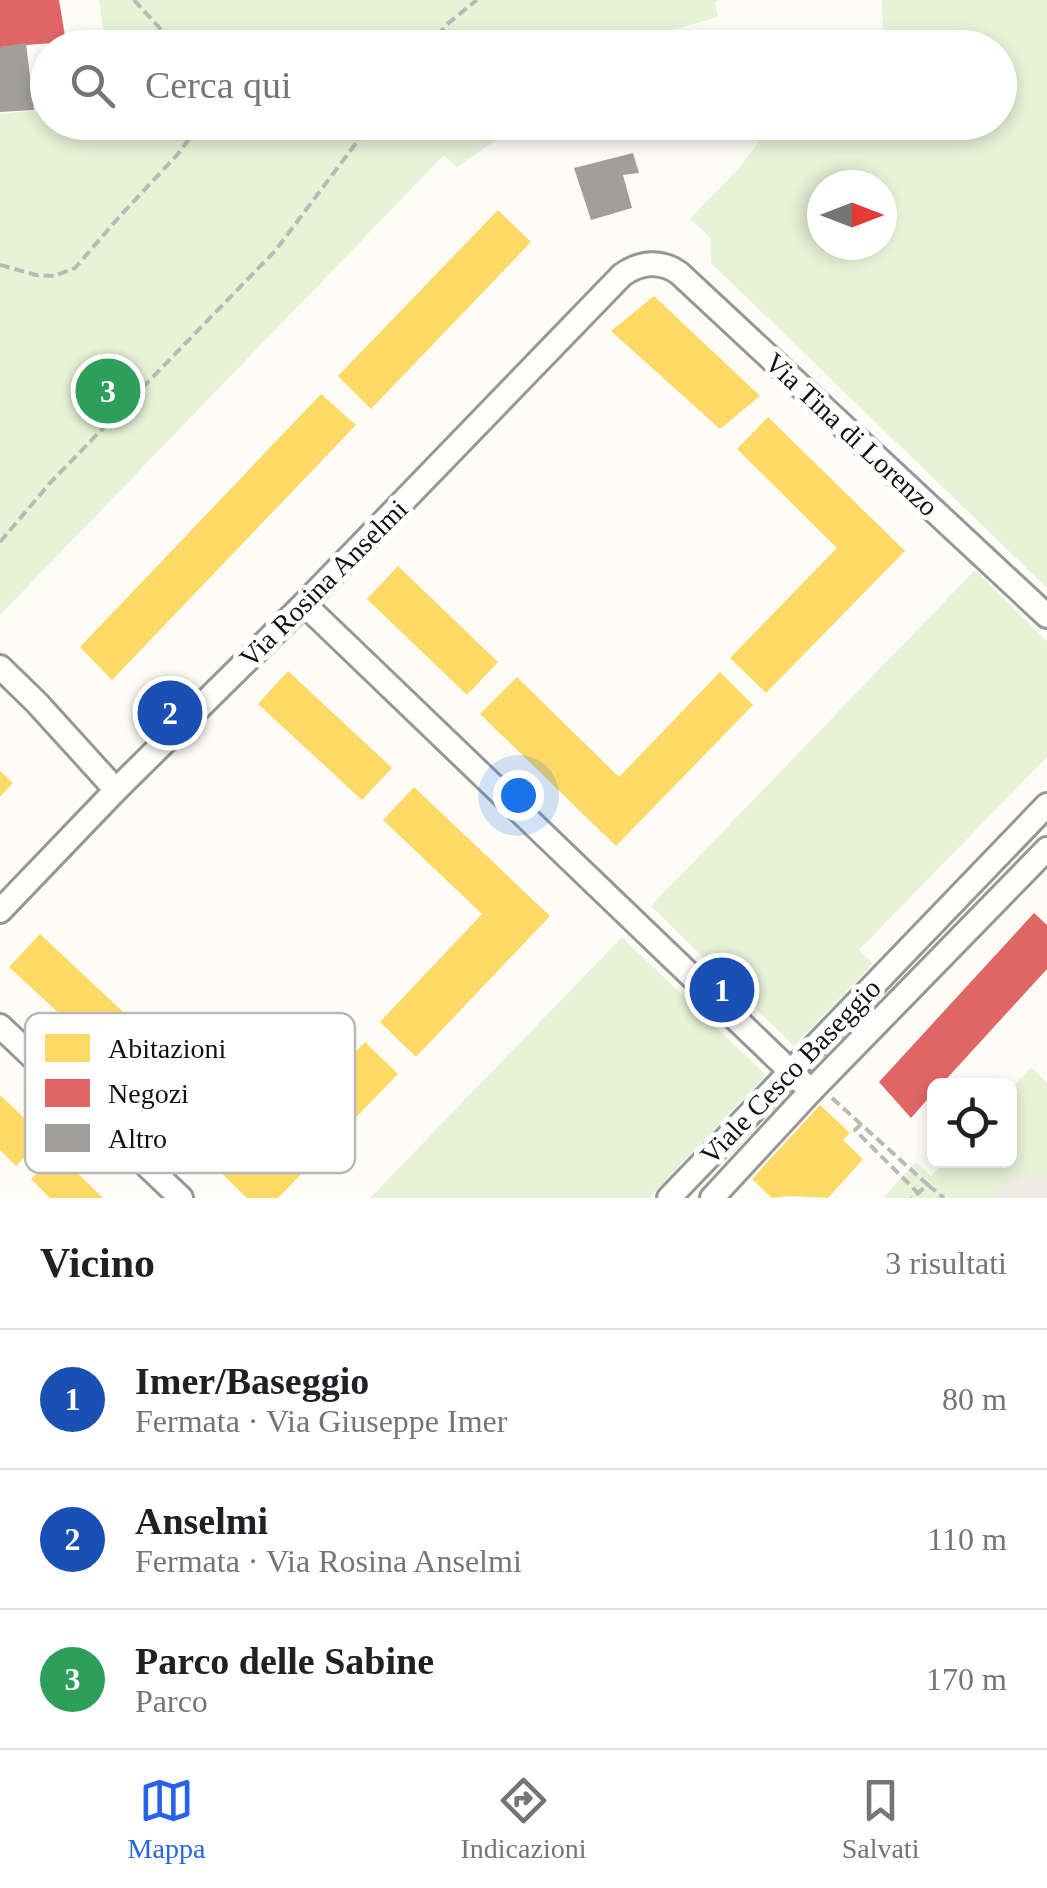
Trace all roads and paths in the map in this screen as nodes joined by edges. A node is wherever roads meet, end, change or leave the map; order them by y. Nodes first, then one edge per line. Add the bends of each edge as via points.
1 (134, 0) edge
2 (476, 0) edge
3 (162, 30) edge
4 (442, 30) edge
5 (187, 140) edge
6 (359, 140) edge
7 (650, 264) joint
8 (0, 265) edge
9 (0, 542) edge
10 (304, 604) junction
11 (1047, 616) edge
12 (0, 666) edge
13 (116, 790) junction
14 (1047, 805) edge
15 (1047, 849) edge
16 (0, 911) edge
17 (912, 944) junction
18 (932, 967) junction
19 (0, 1026) edge
20 (25, 1050) edge
21 (790, 1072) junction
22 (814, 1088) junction
23 (861, 1124) junction
24 (154, 1173) edge
25 (928, 1185) junction
26 (918, 1193) junction
27 (180, 1198) edge
28 (669, 1198) edge
29 (712, 1198) edge
30 (910, 1198) edge
31 (923, 1198) edge
32 (944, 1198) edge

1 - 3 path
2 - 4 path
5 - 8 path via 75,268 54,276
6 - 9 path via 275,252
7 - 10 street, Via Rosina Anselmi via 622,275
7 - 11 street, Via Tina di Lorenzo via 679,273
10 - 13 street, Via Rosina Anselmi
10 - 21 street
12 - 13 street
13 - 16 street, Via Rosina Anselmi
14 - 17 street, Viale Cesco Baseggio
15 - 18 street, Viale Cesco Baseggio
17 - 18 street
17 - 21 street, Viale Cesco Baseggio
18 - 22 street, Viale Cesco Baseggio
19 - 20 street
21 - 22 street
21 - 28 street, Viale Cesco Baseggio
22 - 23 path
22 - 29 street, Viale Cesco Baseggio
23 - 25 path
23 - 26 path via 855,1130
24 - 27 street
25 - 26 path
25 - 32 path
26 - 30 path
26 - 31 path

